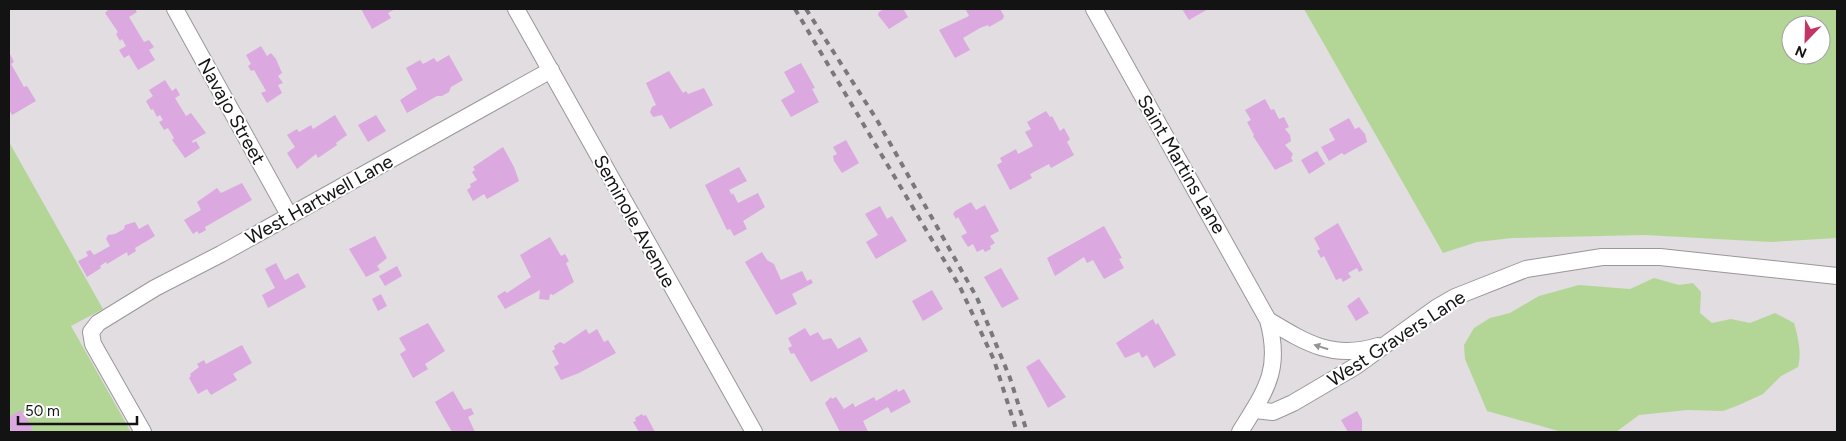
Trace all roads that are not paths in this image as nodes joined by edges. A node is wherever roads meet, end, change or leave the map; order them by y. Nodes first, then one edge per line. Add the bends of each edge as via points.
1 (175, 9) edge
2 (516, 9) edge
3 (1094, 9) edge
4 (551, 70) junction
5 (289, 214) junction
6 (1837, 276) edge
7 (1268, 320) junction
8 (1385, 344) junction
9 (1255, 410) junction
10 (143, 432) edge
11 (754, 432) edge
12 (1240, 432) edge

1 - 5 street, Navajo Street
2 - 4 street, Seminole Avenue
3 - 7 street, Saint Martins Lane
4 - 5 street, West Hartwell Lane
4 - 11 street, Seminole Avenue
5 - 10 street, West Hartwell Lane via 123,307 98,323 91,332 93,344
6 - 8 street, West Gravers Lane via 1660,257 1577,260 1526,268 1474,287 1436,308
8 -> 7 street via 1352,352 1330,350 1315,346
7 - 9 street, Saint Martins Lane via 1273,346 1271,373
8 - 9 street, West Gravers Lane via 1356,366 1293,403 1273,412
9 - 12 street, Saint Martins Lane

